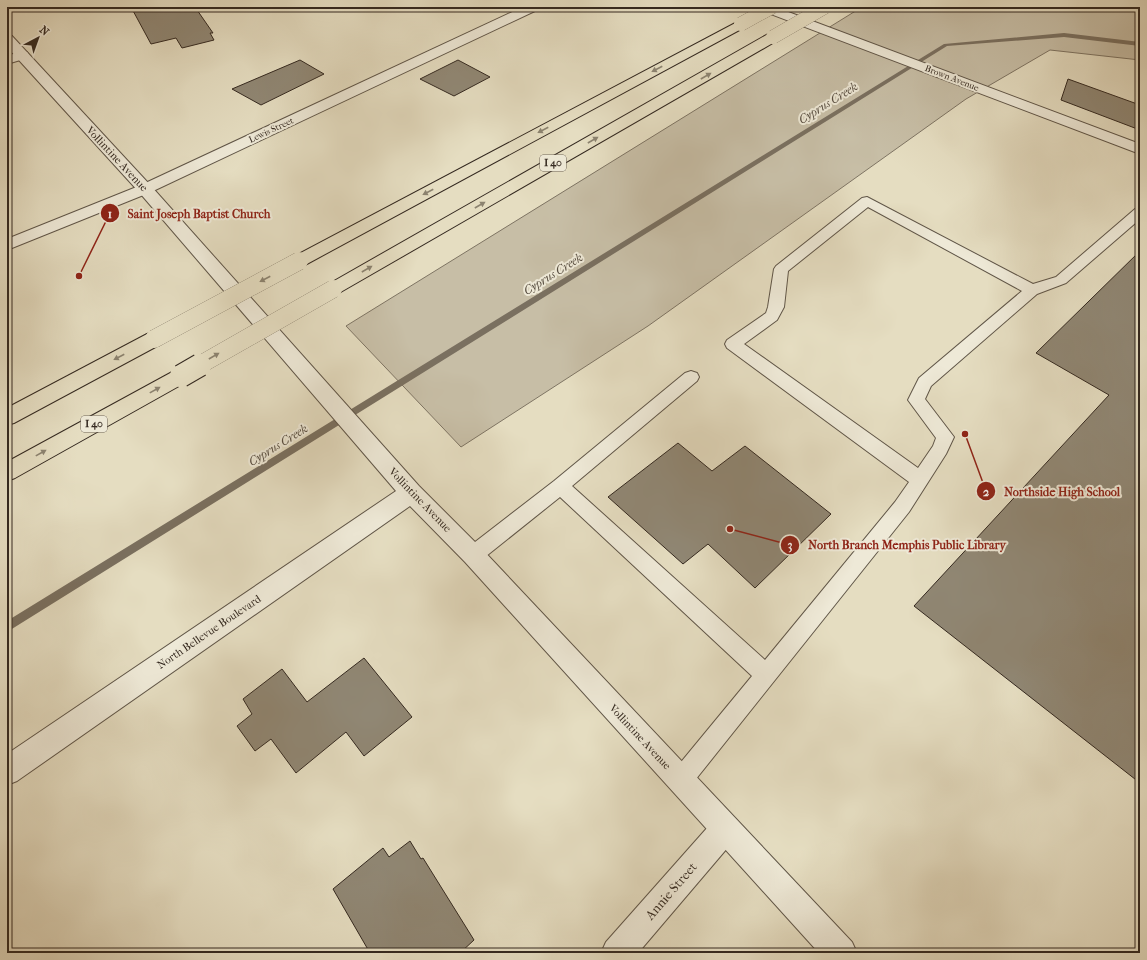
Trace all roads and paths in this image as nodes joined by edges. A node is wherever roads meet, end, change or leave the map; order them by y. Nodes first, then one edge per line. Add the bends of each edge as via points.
1 (532, 7) edge
2 (764, 7) edge
3 (772, 7) edge
4 (826, 7) edge
5 (7, 39) edge
6 (14, 57) edge
7 (1140, 149) edge
8 (145, 189) junction
9 (1140, 212) edge
10 (7, 245) edge
11 (1032, 290) junction
12 (691, 377) dead end
13 (7, 417) edge
14 (7, 472) edge
15 (920, 480) junction
16 (560, 486) junction
17 (411, 493) junction
18 (473, 555) junction
19 (766, 675) junction
20 (7, 771) edge
21 (680, 781) junction
22 (724, 829) junction
23 (616, 953) edge
24 (841, 953) edge

1 - 8 street, Lewis Street
2 - 7 street, Brown Avenue
3 -> 13 highway, bridge
14 -> 4 highway, I 40, bridge
5 - 6 street, Vollintine Avenue
6 - 8 street, Vollintine Avenue
8 - 10 street, Lewis Street
8 - 17 street, Vollintine Avenue
9 - 11 lane via 1061,280
11 - 15 lane via 925,382 916,400 944,437 940,449
11 - 15 lane via 867,201 781,270 776,307 772,316 733,344
12 - 16 lane
15 - 19 lane via 902,507
16 - 18 lane
16 - 19 lane
17 - 18 street, Vollintine Avenue
17 - 20 street, North Bellevue Boulevard
18 - 21 street, Vollintine Avenue
19 - 21 lane
21 - 22 street, Vollintine Avenue
22 - 23 street, Annie Street
22 - 24 street, Vollintine Avenue

